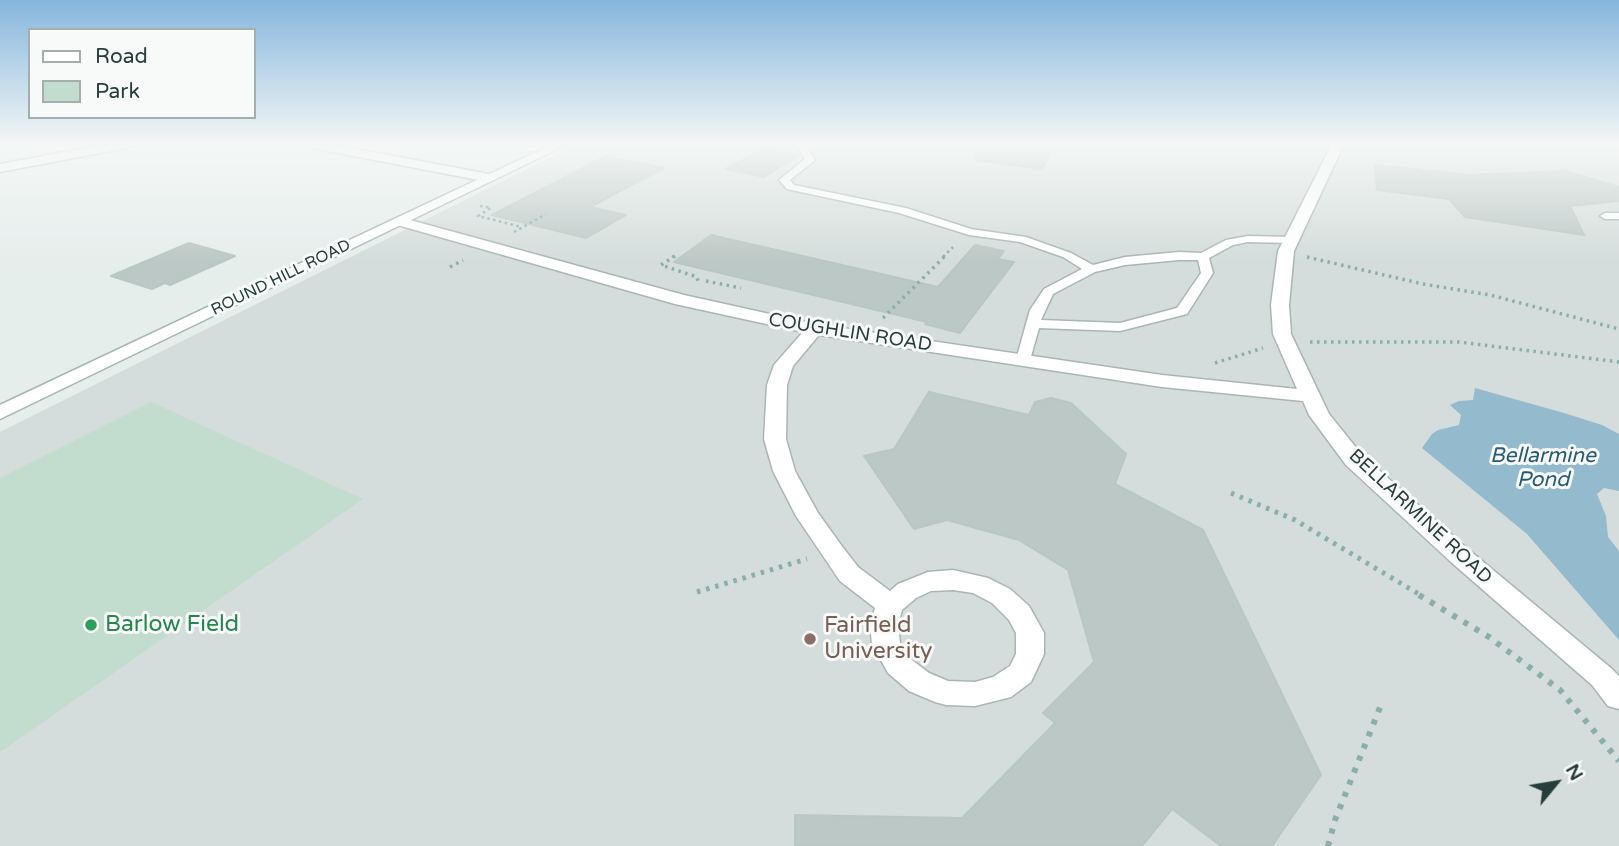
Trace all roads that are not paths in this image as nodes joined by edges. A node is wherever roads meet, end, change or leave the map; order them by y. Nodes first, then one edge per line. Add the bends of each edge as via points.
1 (478, 183) edge
2 (787, 183) edge
3 (1319, 183) edge
4 (1619, 215) edge
5 (1605, 216) dead end
6 (399, 221) junction
7 (1288, 246) junction
8 (1203, 257) junction
9 (1091, 269) junction
10 (1034, 324) junction
11 (815, 329) junction
12 (1023, 360) junction
13 (1310, 396) junction
14 (0, 413) edge
15 (890, 605) junction
16 (1619, 697) edge

1 - 6 street, ROUND HILL ROAD
2 - 9 lane via 902,210 969,232 1022,239
3 - 7 street, BELLARMINE ROAD
4 - 5 lane
6 - 11 street, COUGHLIN ROAD via 681,300
6 - 14 street, ROUND HILL ROAD
7 - 8 lane via 1248,239 1230,242
7 - 13 street, BELLARMINE ROAD via 1280,305 1282,334
8 - 9 lane via 1125,261
8 - 10 lane via 1207,273 1182,311 1120,327
9 - 10 lane via 1048,292
10 - 12 lane
11 - 12 street, COUGHLIN ROAD
11 - 15 street via 785,365 777,385 775,439 784,471 832,551 849,574
12 - 13 street, COUGHLIN ROAD
13 - 16 street, BELLARMINE ROAD via 1354,460 1602,677
15 - 15 street via 884,624 886,645 898,665 919,682 946,692 975,694 1001,688 1021,674 1030,654 1030,633 1019,613 1001,596 979,585 928,582

